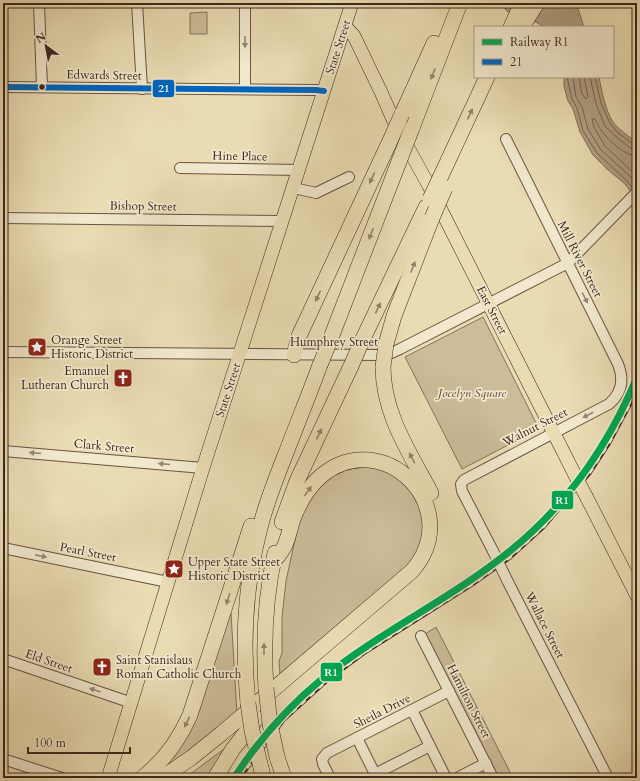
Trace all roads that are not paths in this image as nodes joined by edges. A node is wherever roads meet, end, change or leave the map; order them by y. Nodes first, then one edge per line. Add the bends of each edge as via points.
1 (39, 3) edge
2 (138, 3) edge
3 (245, 3) edge
4 (522, 3) edge
5 (537, 3) edge
6 (351, 4) edge
7 (458, 7) edge
8 (518, 24) edge
9 (345, 26) junction
10 (487, 78) edge
11 (3, 87) edge
12 (42, 87) junction
13 (142, 88) junction
14 (245, 89) junction
15 (324, 92) junction
16 (506, 139) dead end
17 (180, 168) dead end
18 (299, 170) junction
19 (349, 177) dead end
20 (294, 188) junction
21 (637, 192) edge
22 (429, 213) junction
23 (3, 218) edge
24 (283, 221) junction
25 (568, 263) junction
26 (489, 304) junction
27 (3, 352) edge
28 (240, 355) junction
29 (294, 355) junction
30 (619, 392) joint
31 (554, 432) junction
32 (3, 451) edge
33 (203, 468) junction
34 (461, 484) joint
35 (269, 499) junction
36 (3, 548) edge
37 (272, 562) junction
38 (168, 582) junction
39 (637, 596) edge
40 (421, 636) dead end
41 (3, 659) edge
42 (449, 691) junction
43 (132, 703) junction
44 (264, 708) junction
45 (412, 710) junction
46 (357, 738) junction
47 (430, 746) junction
48 (3, 759) edge
49 (486, 763) junction
50 (376, 776) edge
51 (263, 777) edge
52 (62, 778) edge
53 (108, 778) edge
54 (142, 778) edge
55 (162, 778) edge
56 (177, 778) edge
57 (215, 778) edge
58 (284, 778) edge
59 (330, 778) edge
60 (446, 778) edge
61 (457, 778) edge
62 (493, 778) edge
63 (608, 778) edge

1 - 12 street
2 - 13 street
3 -> 14 street
4 - 8 highway
5 - 8 highway
6 - 9 main road, State Street
7 -> 29 highway, bridge via 439,32 299,336
7 -> 35 highway, bridge
9 - 15 main road, State Street
9 - 26 main road, East Street via 354,36 395,124 430,186
22 -> 10 highway, bridge via 442,183 451,172 453,150
11 - 12 street, Edwards Street
12 - 13 street, Edwards Street
13 - 14 street, Edwards Street
14 - 15 street, Edwards Street
15 - 18 main road, State Street
16 - 25 street, Mill River Street
17 - 18 street, Hine Place
18 - 20 main road, State Street
19 - 20 street via 316,193
20 - 24 main road, State Street
21 - 25 street, Humphrey Street
37 -> 22 highway, bridge via 291,495 361,343
44 -> 22 highway, bridge via 418,576 428,564 434,550 439,525 436,507 392,419 385,393 383,367 394,316
23 - 24 street, Bishop Street
24 - 28 main road, State Street
25 - 26 street, Humphrey Street
25 -> 30 street, Mill River Street via 621,371
26 - 29 street, Humphrey Street via 389,354
26 - 31 main road, East Street
27 - 28 street, Humphrey Street
28 - 29 street, Humphrey Street
28 - 33 main road, State Street
30 -> 31 street, Walnut Street via 609,404
31 - 34 street, Walnut Street via 467,477
31 - 39 main road, East Street, bridge
33 -> 32 street, Clark Street
33 - 38 main road, State Street
34 - 63 street, Wallace Street, bridge via 462,491
35 - 51 highway, bridge via 255,548 247,594 244,650 252,731
35 -> 54 highway via 252,522 187,721 170,750
36 -> 38 street, Pearl Street
37 -> 55 highway via 285,544 296,512 306,493 321,476 340,465 365,460 390,465 411,480 426,502 430,537 423,555 412,571 221,734
58 -> 37 highway, bridge via 270,724 266,688 265,625
38 - 43 main road, State Street
40 - 42 street, Hamilton Street
43 -> 41 street, Eld Street
42 - 45 street, Sheila Drive
42 - 49 street, Hamilton Street
43 - 53 main road, State Street
44 - 56 highway
44 - 57 highway
45 - 46 street, Sheila Drive
45 - 47 street
46 - 50 street
46 - 59 street, Sheila Drive via 327,753 322,759
47 - 50 street
47 - 60 street
48 - 52 street
49 - 61 street
49 - 62 street, Hamilton Street

